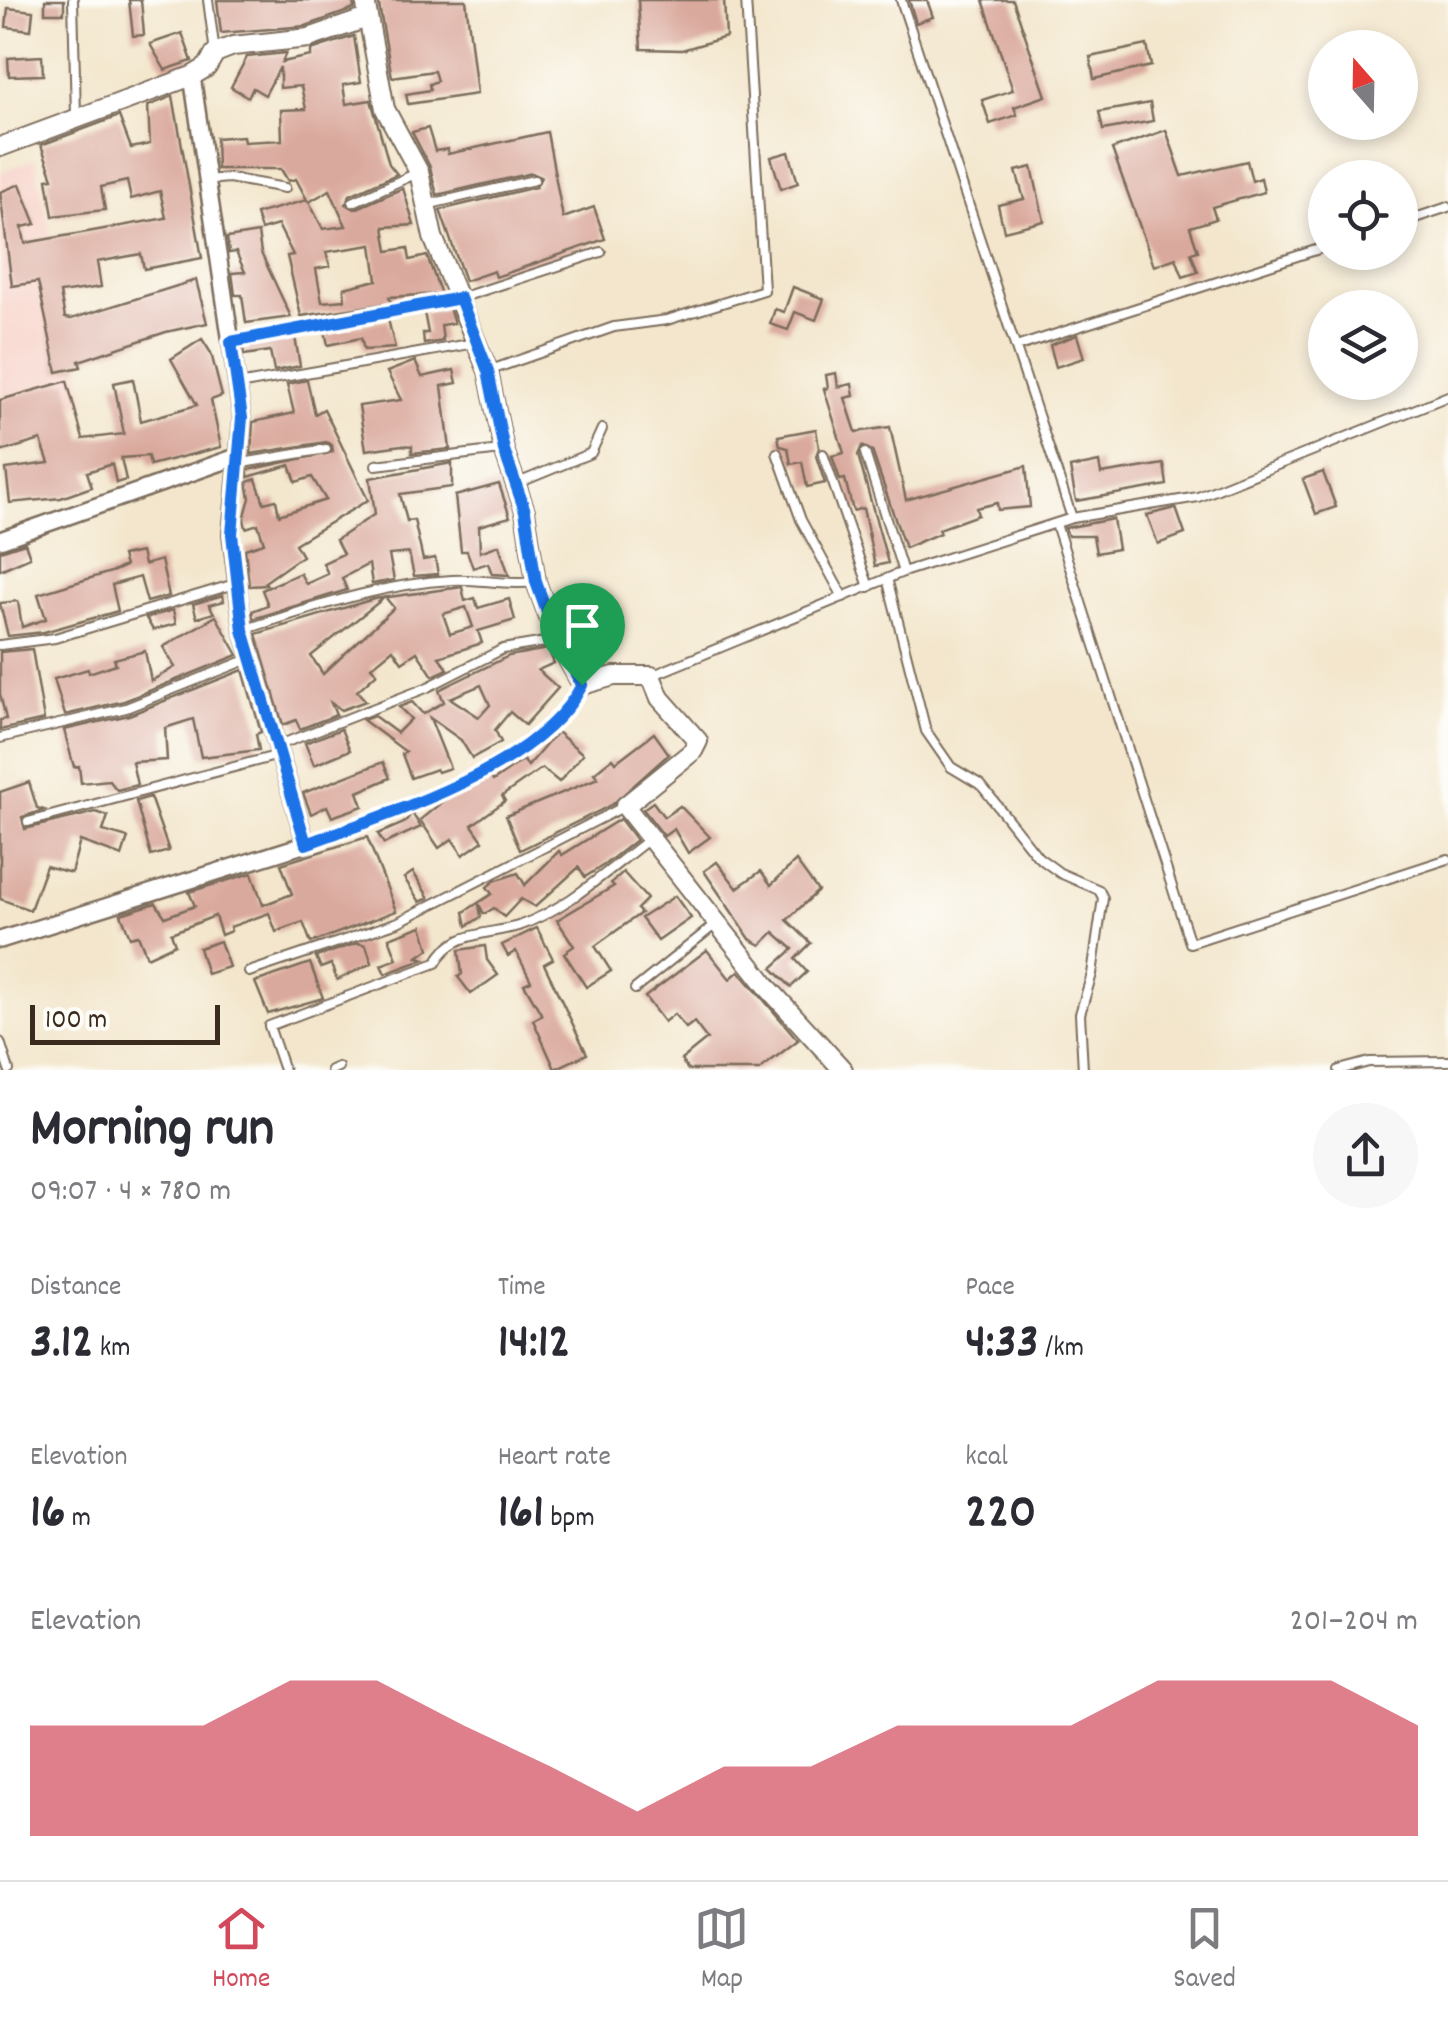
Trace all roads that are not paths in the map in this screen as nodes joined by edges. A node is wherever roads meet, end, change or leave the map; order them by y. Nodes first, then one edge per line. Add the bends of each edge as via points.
1 (73, 0) edge
2 (208, 0) edge
3 (746, 0) edge
4 (900, 0) edge
5 (366, 9) edge
6 (215, 52) junction
7 (192, 76) junction
8 (76, 117) junction
9 (1, 144) edge
10 (419, 172) junction
11 (206, 180) junction
12 (534, 180) dead end
13 (285, 188) dead end
14 (353, 202) dead end
15 (425, 205) junction
16 (1448, 207) edge
17 (1418, 216) edge
18 (601, 252) dead end
19 (1308, 253) edge
20 (460, 298) junction
21 (231, 342) junction
22 (477, 343) junction
23 (1016, 347) junction
24 (488, 371) junction
25 (238, 385) junction
26 (1448, 396) edge
27 (602, 429) dead end
28 (326, 449) dead end
29 (504, 450) junction
30 (777, 453) dead end
31 (823, 454) dead end
32 (865, 454) dead end
33 (237, 460) junction
34 (376, 465) dead end
35 (516, 483) junction
36 (1072, 518) junction
37 (1056, 524) junction
38 (0, 540) edge
39 (903, 572) junction
40 (536, 582) junction
41 (888, 582) junction
42 (238, 583) junction
43 (868, 587) junction
44 (843, 597) junction
45 (243, 630) junction
46 (557, 640) junction
47 (0, 645) edge
48 (249, 659) junction
49 (651, 676) junction
50 (582, 685) junction
51 (0, 738) edge
52 (280, 750) junction
53 (625, 806) junction
54 (28, 822) dead end
55 (650, 839) junction
56 (306, 844) junction
57 (1448, 859) edge
58 (717, 923) junction
59 (0, 940) edge
60 (250, 972) dead end
61 (634, 988) dead end
62 (0, 1042) edge
63 (1448, 1061) edge
64 (9, 1070) edge
65 (284, 1070) edge
66 (843, 1070) edge
67 (1083, 1070) edge
68 (1339, 1070) edge

1 - 8 lane
2 - 6 lane
3 - 24 lane via 764,290 668,320 614,327
4 - 23 lane
5 - 6 street via 309,38
5 - 10 street via 385,109
6 - 7 street
7 - 8 street
7 - 11 street
8 - 9 street
10 - 14 lane
10 - 15 street
11 - 13 lane
11 - 21 street
12 - 15 lane
15 - 20 street
16 - 17 lane
18 - 20 lane
19 - 23 lane
20 - 21 lane
20 - 22 street
21 - 25 street
22 - 24 street
22 - 25 lane
23 - 36 lane
24 - 29 street
25 - 33 street
26 - 36 lane via 1198,498
27 - 35 lane via 591,453
28 - 33 lane
29 - 34 lane
29 - 35 street
30 - 44 lane via 801,520
31 - 43 lane
32 - 39 lane
33 - 38 street
33 - 42 street via 232,534
35 - 40 street
36 - 37 lane
37 - 39 lane
37 - 57 lane via 1190,944
39 - 41 lane
40 - 45 lane via 492,586 457,579 384,587
40 - 46 street
41 - 43 lane
41 - 67 lane via 926,731 938,749 950,766 982,785 1038,857 1103,898 1080,1014
42 - 45 street
42 - 47 lane via 55,638
43 - 44 lane
44 - 49 lane
45 - 48 street
46 - 50 street
46 - 52 lane via 503,649
48 - 51 lane via 126,708
48 - 52 street
49 - 50 street
49 - 53 street via 660,698 698,742
50 - 56 lane via 522,750
52 - 54 lane
52 - 56 street
53 - 55 street
53 - 60 lane via 398,922
55 - 58 street
55 - 65 lane via 538,917 462,938 436,962 269,1026
56 - 59 street
58 - 61 lane
58 - 66 street
62 - 64 lane
63 - 68 lane via 1369,1062

